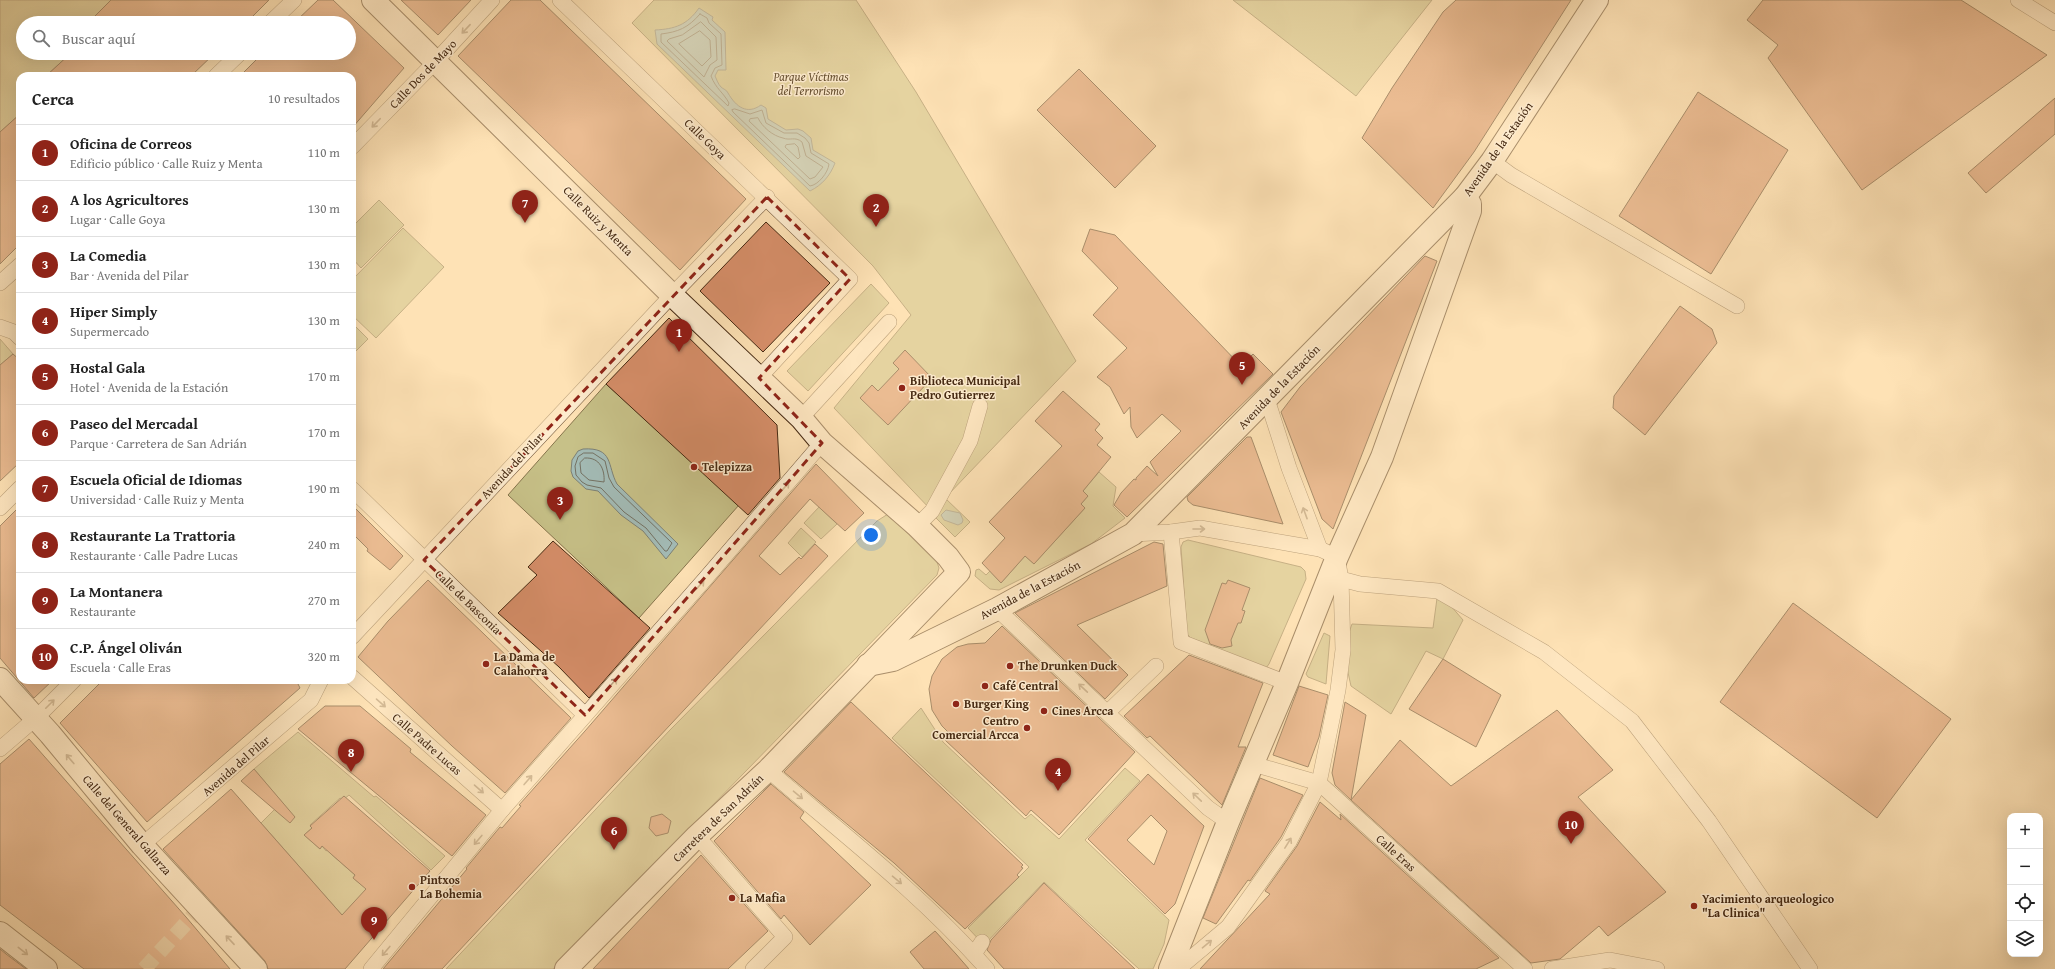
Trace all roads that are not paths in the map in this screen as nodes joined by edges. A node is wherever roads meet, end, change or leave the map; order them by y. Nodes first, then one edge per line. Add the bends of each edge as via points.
1 (294, 0) edge
2 (372, 0) edge
3 (492, 0) edge
4 (560, 0) edge
5 (1597, 0) edge
6 (2018, 0) edge
7 (277, 16) edge
8 (2055, 22) edge
9 (233, 60) edge
10 (436, 61) junction
11 (220, 72) edge
12 (356, 143) edge
13 (1492, 161) junction
14 (767, 197) junction
15 (1465, 197) junction
16 (16, 268) edge
17 (0, 283) edge
18 (672, 295) junction
19 (1737, 306) dead end
20 (889, 322) dead end
21 (0, 327) edge
22 (16, 334) edge
23 (759, 378) junction
24 (1267, 399) junction
25 (980, 406) dead end
26 (801, 418) junction
27 (822, 443) junction
28 (16, 492) edge
29 (356, 493) edge
30 (0, 508) edge
31 (917, 526) junction
32 (1171, 532) junction
33 (1133, 534) junction
34 (1329, 553) junction
35 (424, 560) junction
36 (1341, 580) junction
37 (997, 608) junction
38 (356, 633) edge
39 (868, 665) junction
40 (1156, 666) dead end
41 (0, 678) edge
42 (356, 681) edge
43 (1287, 683) junction
44 (70, 684) edge
45 (319, 684) edge
46 (1108, 712) junction
47 (584, 715) junction
48 (36, 718) junction
49 (0, 749) edge
50 (1253, 764) junction
51 (768, 770) junction
52 (1319, 783) junction
53 (502, 810) junction
54 (1228, 822) junction
55 (697, 836) junction
56 (142, 845) junction
57 (0, 933) edge
58 (46, 969) edge
59 (256, 969) edge
60 (371, 969) edge
61 (566, 969) edge
62 (753, 969) edge
63 (987, 969) edge
64 (1170, 969) edge
65 (1178, 969) edge
66 (1525, 969) edge
67 (1552, 969) edge
68 (1657, 969) edge
69 (1810, 969) edge

1 - 7 street
2 - 10 street, Calle Ruiz y Menta
3 -> 10 street, Calle Dos de Mayo
4 - 14 street, Calle Goya
5 - 13 street, Avenida de la Estación
6 - 8 street
9 - 11 street
10 -> 12 street, Calle Dos de Mayo
10 - 18 street, Calle Ruiz y Menta
13 - 15 street, Avenida de la Estación
13 - 19 street via 1511,175
14 - 18 street, Avenida del Pilar
14 - 23 street, Calle Goya via 850,279
15 - 24 street, Avenida de la Estación
15 - 34 street via 1470,204 1470,211 1382,457
16 - 17 street
18 - 23 street, Calle Ruiz y Menta
18 - 35 street, Avenida del Pilar
20 - 26 street
21 - 22 street
23 - 26 street, Calle Ruiz y Menta
24 - 33 street, Avenida de la Estación
34 -> 24 street via 1289,468
25 - 31 street via 970,441 932,511
26 - 27 street, Calle Ruiz y Menta
27 - 31 street, Calle Ruiz y Menta
47 -> 27 street via 706,579
28 - 30 street
29 - 35 street, Calle de Basconia
31 - 39 street, Carretera de San Adrián via 960,572
32 - 33 street
32 -> 34 street via 1200,528
32 - 43 street via 1181,642
33 - 37 street, Avenida de la Estación
34 - 36 street
34 - 43 street
35 - 38 street, Avenida del Pilar
35 - 47 street, Calle de Basconia
36 - 52 street via 1341,663
36 - 69 street via 1360,584 1438,590 1544,652 1632,721 1709,821
37 - 39 street, Avenida de la Estación via 893,660
46 -> 37 street
39 - 51 street, Carretera de San Adrián
40 - 46 street
41 - 48 street, Calle del General Gallarza
42 -> 53 street, Calle Padre Lucas
43 - 50 street
48 -> 44 street
45 - 56 street, Avenida del Pilar via 312,700
54 -> 46 street via 1208,808
53 -> 47 street
48 - 49 street
56 -> 48 street, Calle del General Gallarza
50 - 52 street, Calle Eras
50 - 54 street
51 - 55 street, Carretera de San Adrián
51 -> 63 street via 978,948
65 -> 52 street via 1228,927 1289,842
52 - 66 street, Calle Eras
53 -> 60 street
54 - 64 street
55 - 61 street, Carretera de San Adrián
55 - 62 street via 785,937
59 -> 56 street, Calle del General Gallarza
57 -> 58 street
67 - 68 street via 1610,960

